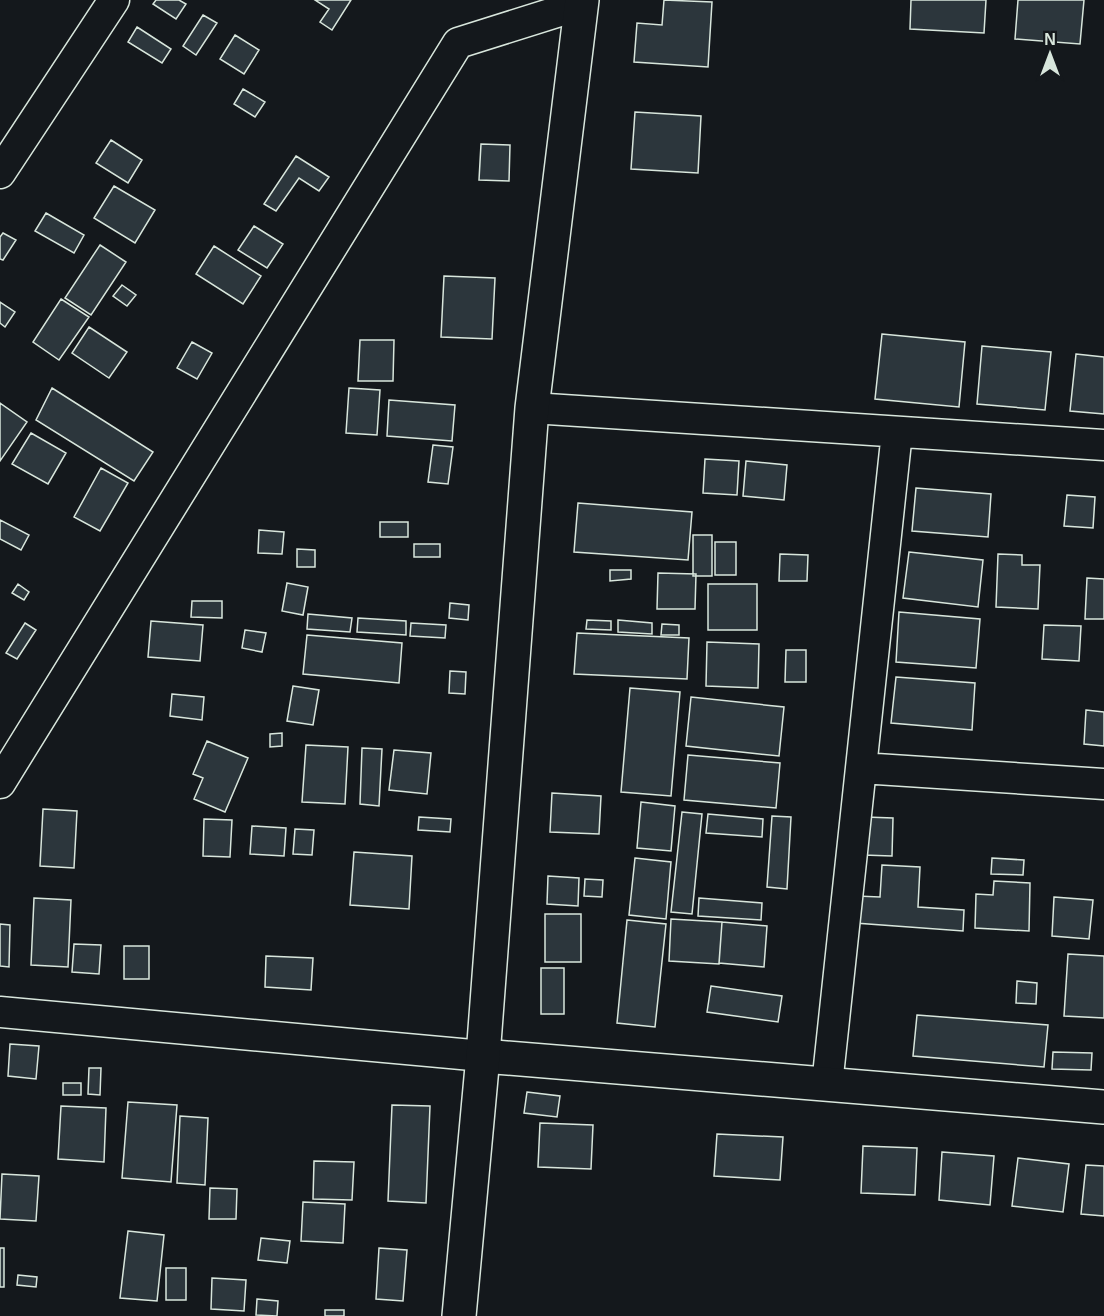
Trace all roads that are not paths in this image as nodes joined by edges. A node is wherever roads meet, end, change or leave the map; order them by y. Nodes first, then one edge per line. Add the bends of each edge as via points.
1 (114, 0) edge
2 (582, 2) edge
3 (0, 173) edge
4 (532, 408) junction
5 (897, 432) junction
6 (1104, 445) edge
7 (861, 768) junction
8 (0, 783) edge
9 (1104, 784) edge
10 (0, 1012) edge
11 (483, 1056) junction
12 (827, 1085) junction
13 (1104, 1107) edge
14 (459, 1316) edge

1 - 3 street
2 - 4 main road
2 - 8 street via 458,43
4 - 5 street
4 - 11 main road
5 - 6 street
5 - 7 street
7 - 9 street
7 - 12 street
10 - 11 street
11 - 12 main road
11 - 14 main road
12 - 13 main road

